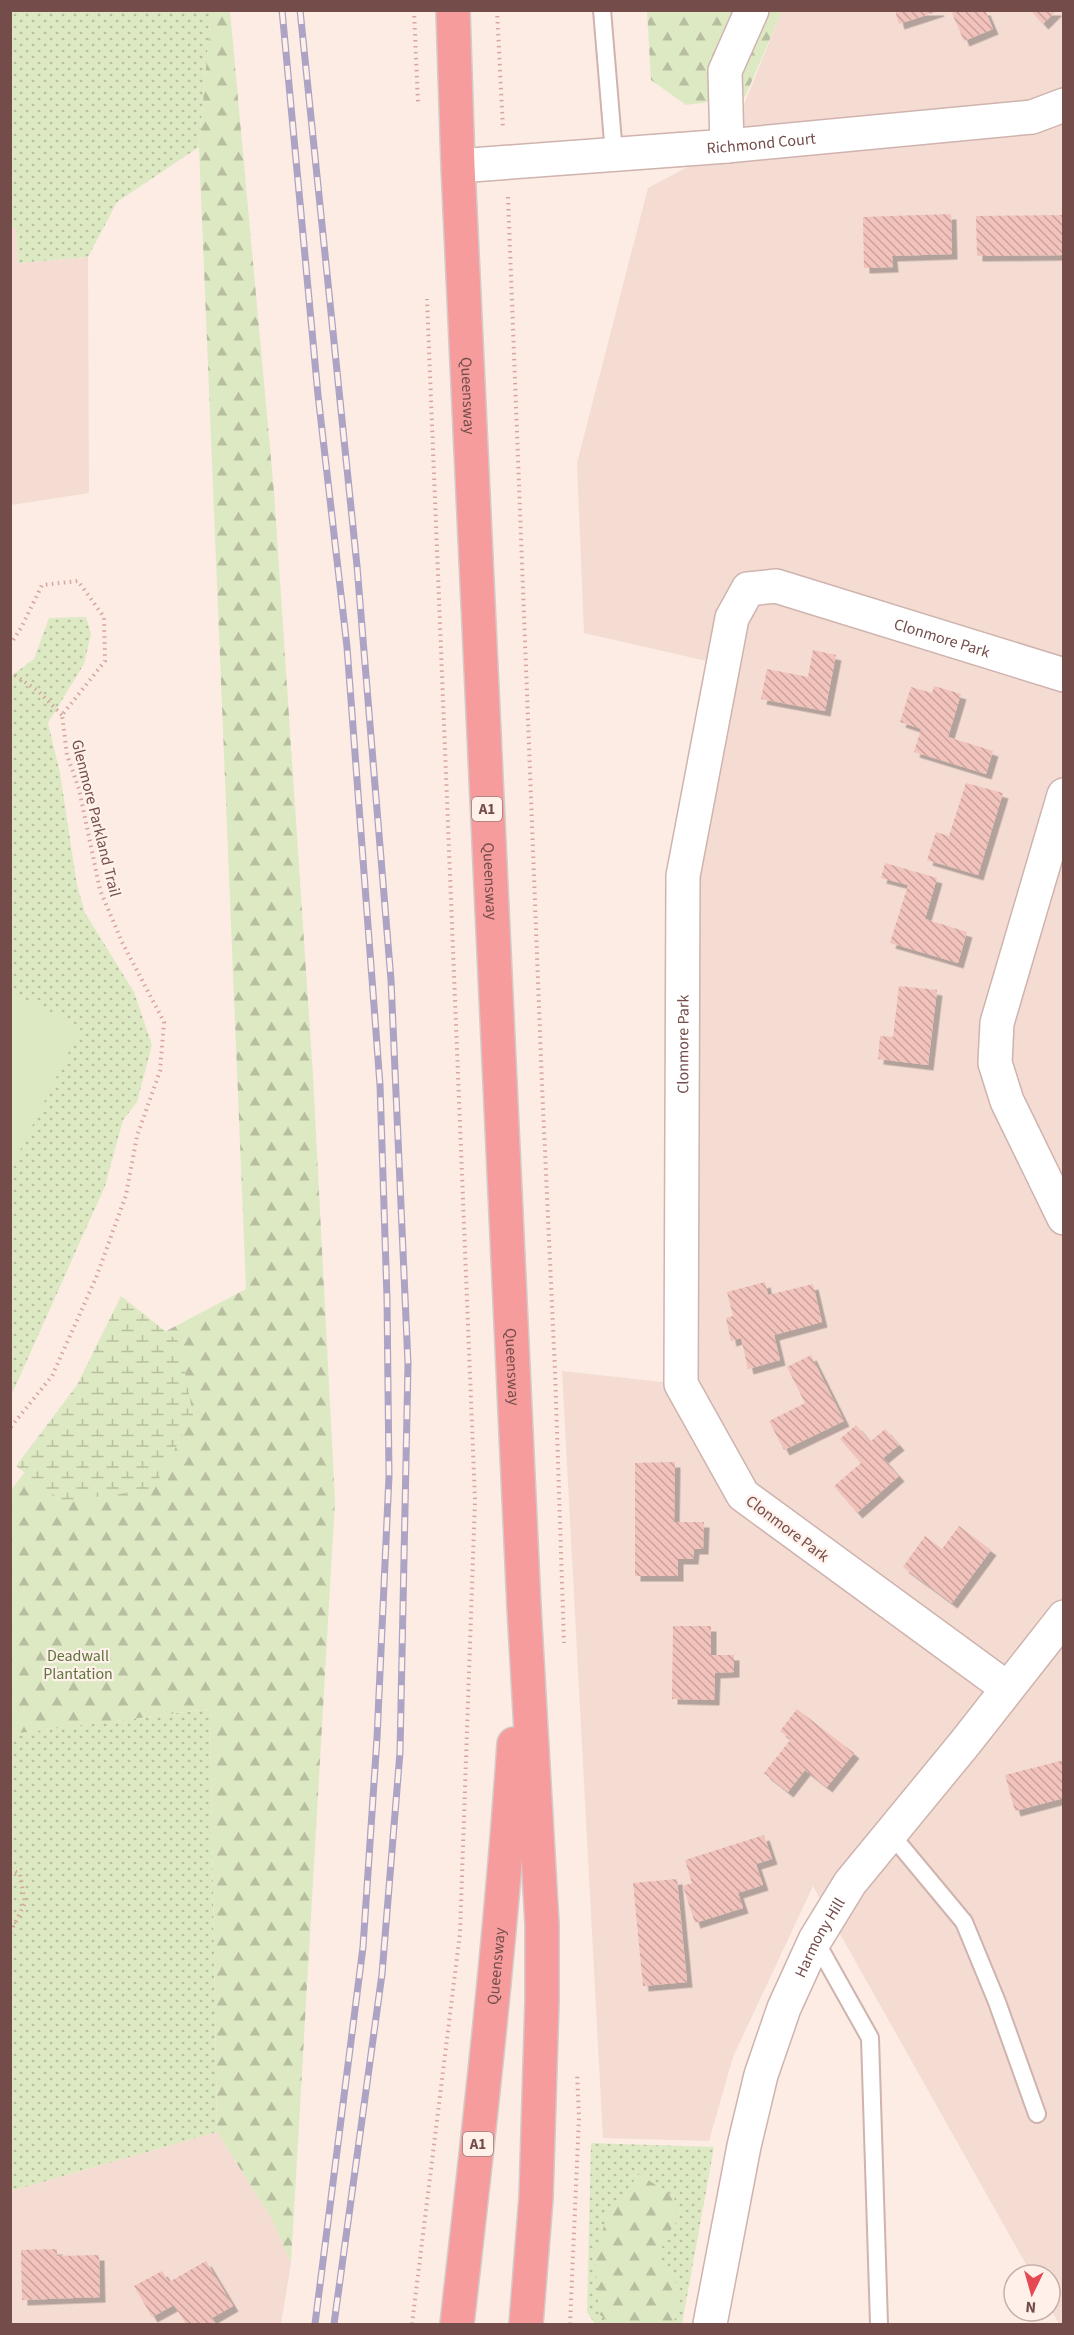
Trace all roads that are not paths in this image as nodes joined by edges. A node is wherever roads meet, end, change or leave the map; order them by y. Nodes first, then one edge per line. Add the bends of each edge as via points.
1 (453, 10) edge
2 (602, 10) edge
3 (752, 10) edge
4 (1064, 105) edge
5 (727, 146) junction
6 (614, 154) junction
7 (458, 166) junction
8 (1064, 675) edge
9 (1064, 795) edge
10 (1064, 1218) edge
11 (524, 1607) junction
12 (1064, 1617) edge
13 (1007, 1688) junction
14 (890, 1833) junction
15 (815, 1940) junction
16 (1037, 2114) dead end
17 (457, 2325) edge
18 (526, 2325) edge
19 (710, 2325) edge
20 (879, 2325) edge

1 - 7 highway, Queensway / A1
2 - 6 lane
3 - 5 street via 725,71
4 - 5 street, Richmond Court via 1032,117
5 - 6 street, Richmond Court
6 - 7 street, Richmond Court
7 - 11 highway, Queensway / A1
8 - 13 street, Clonmore Park via 776,586 748,589 732,618 683,876 681,1384 743,1495
9 - 10 street via 997,1023 995,1063 1007,1101
11 - 17 highway, Queensway / A1 via 506,1870
11 - 18 highway, Queensway / A1 via 542,1924 537,2198
12 - 13 street, Harmony Hill
13 - 14 street, Harmony Hill
14 - 15 street, Harmony Hill via 850,1883
14 - 16 lane via 964,1922
15 - 19 street, Harmony Hill via 784,2008 761,2075
15 - 20 lane via 870,2038

